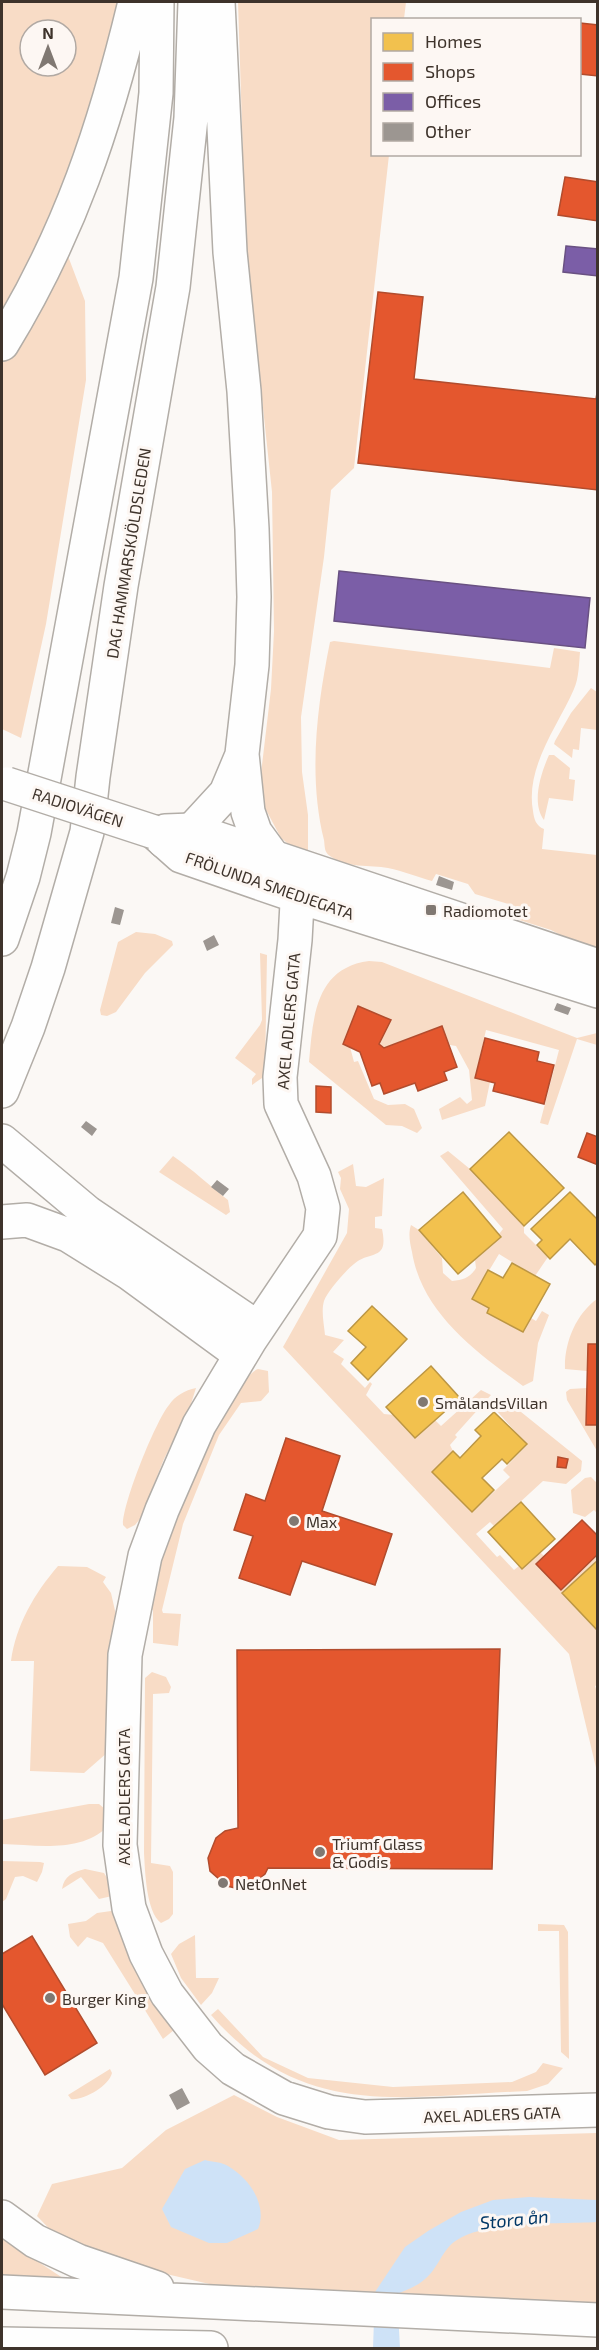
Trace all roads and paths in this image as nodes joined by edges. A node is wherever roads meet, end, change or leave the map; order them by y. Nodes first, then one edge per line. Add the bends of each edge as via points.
1 (135, 2) edge
2 (157, 2) edge
3 (195, 2) edge
4 (218, 2) edge
5 (2, 344) edge
6 (242, 754) junction
7 (2, 782) edge
8 (170, 834) junction
9 (290, 874) junction
10 (2, 939) edge
11 (597, 966) edge
12 (597, 992) edge
13 (2, 1091) edge
14 (2, 1141) edge
15 (2, 1168) edge
16 (88, 1213) junction
17 (2, 1222) edge
18 (258, 1328) junction
19 (241, 1355) junction
20 (597, 2110) edge
21 (2, 2217) edge
22 (2, 2292) edge
23 (192, 2300) junction
24 (597, 2320) edge
25 (2, 2344) edge
26 (211, 2349) edge

1 - 5 main road via 106,110 73,207 26,305
2 - 10 main road via 156,93 136,278 36,823
3 - 13 main road, DAG HAMMARSKJÖLDSLEDEN via 191,118 173,287 121,586 87,832 48,968
4 - 6 main road via 228,218 252,529 252,665
6 - 8 main road via 226,793
6 - 9 main road via 248,812 255,832
7 - 8 main road, RADIOVÄGEN, bridge
8 - 9 main road, FRÖLUNDA SMEDJEGATA
8 - 9 main road, FRÖLUNDA SMEDJEGATA via 181,856
9 - 11 main road, FRÖLUNDA SMEDJEGATA
9 - 12 main road, FRÖLUNDA SMEDJEGATA
9 - 18 main road, AXEL ADLERS GATA via 295,940 280,1077 281,1104 314,1176 322,1217 320,1236
14 - 16 main road
15 - 16 main road
16 - 18 main road
17 - 19 main road via 27,1220 68,1235 129,1273
18 - 19 main road, AXEL ADLERS GATA
19 - 20 main road, AXEL ADLERS GATA via 199,1425 162,1510 145,1556 125,1655 120,1845 129,1908 146,1954 166,1994 208,2047 242,2074 304,2105 375,2118
21 - 23 main road via 35,2241 78,2261
22 - 23 main road
23 - 24 main road
25 - 26 main road

